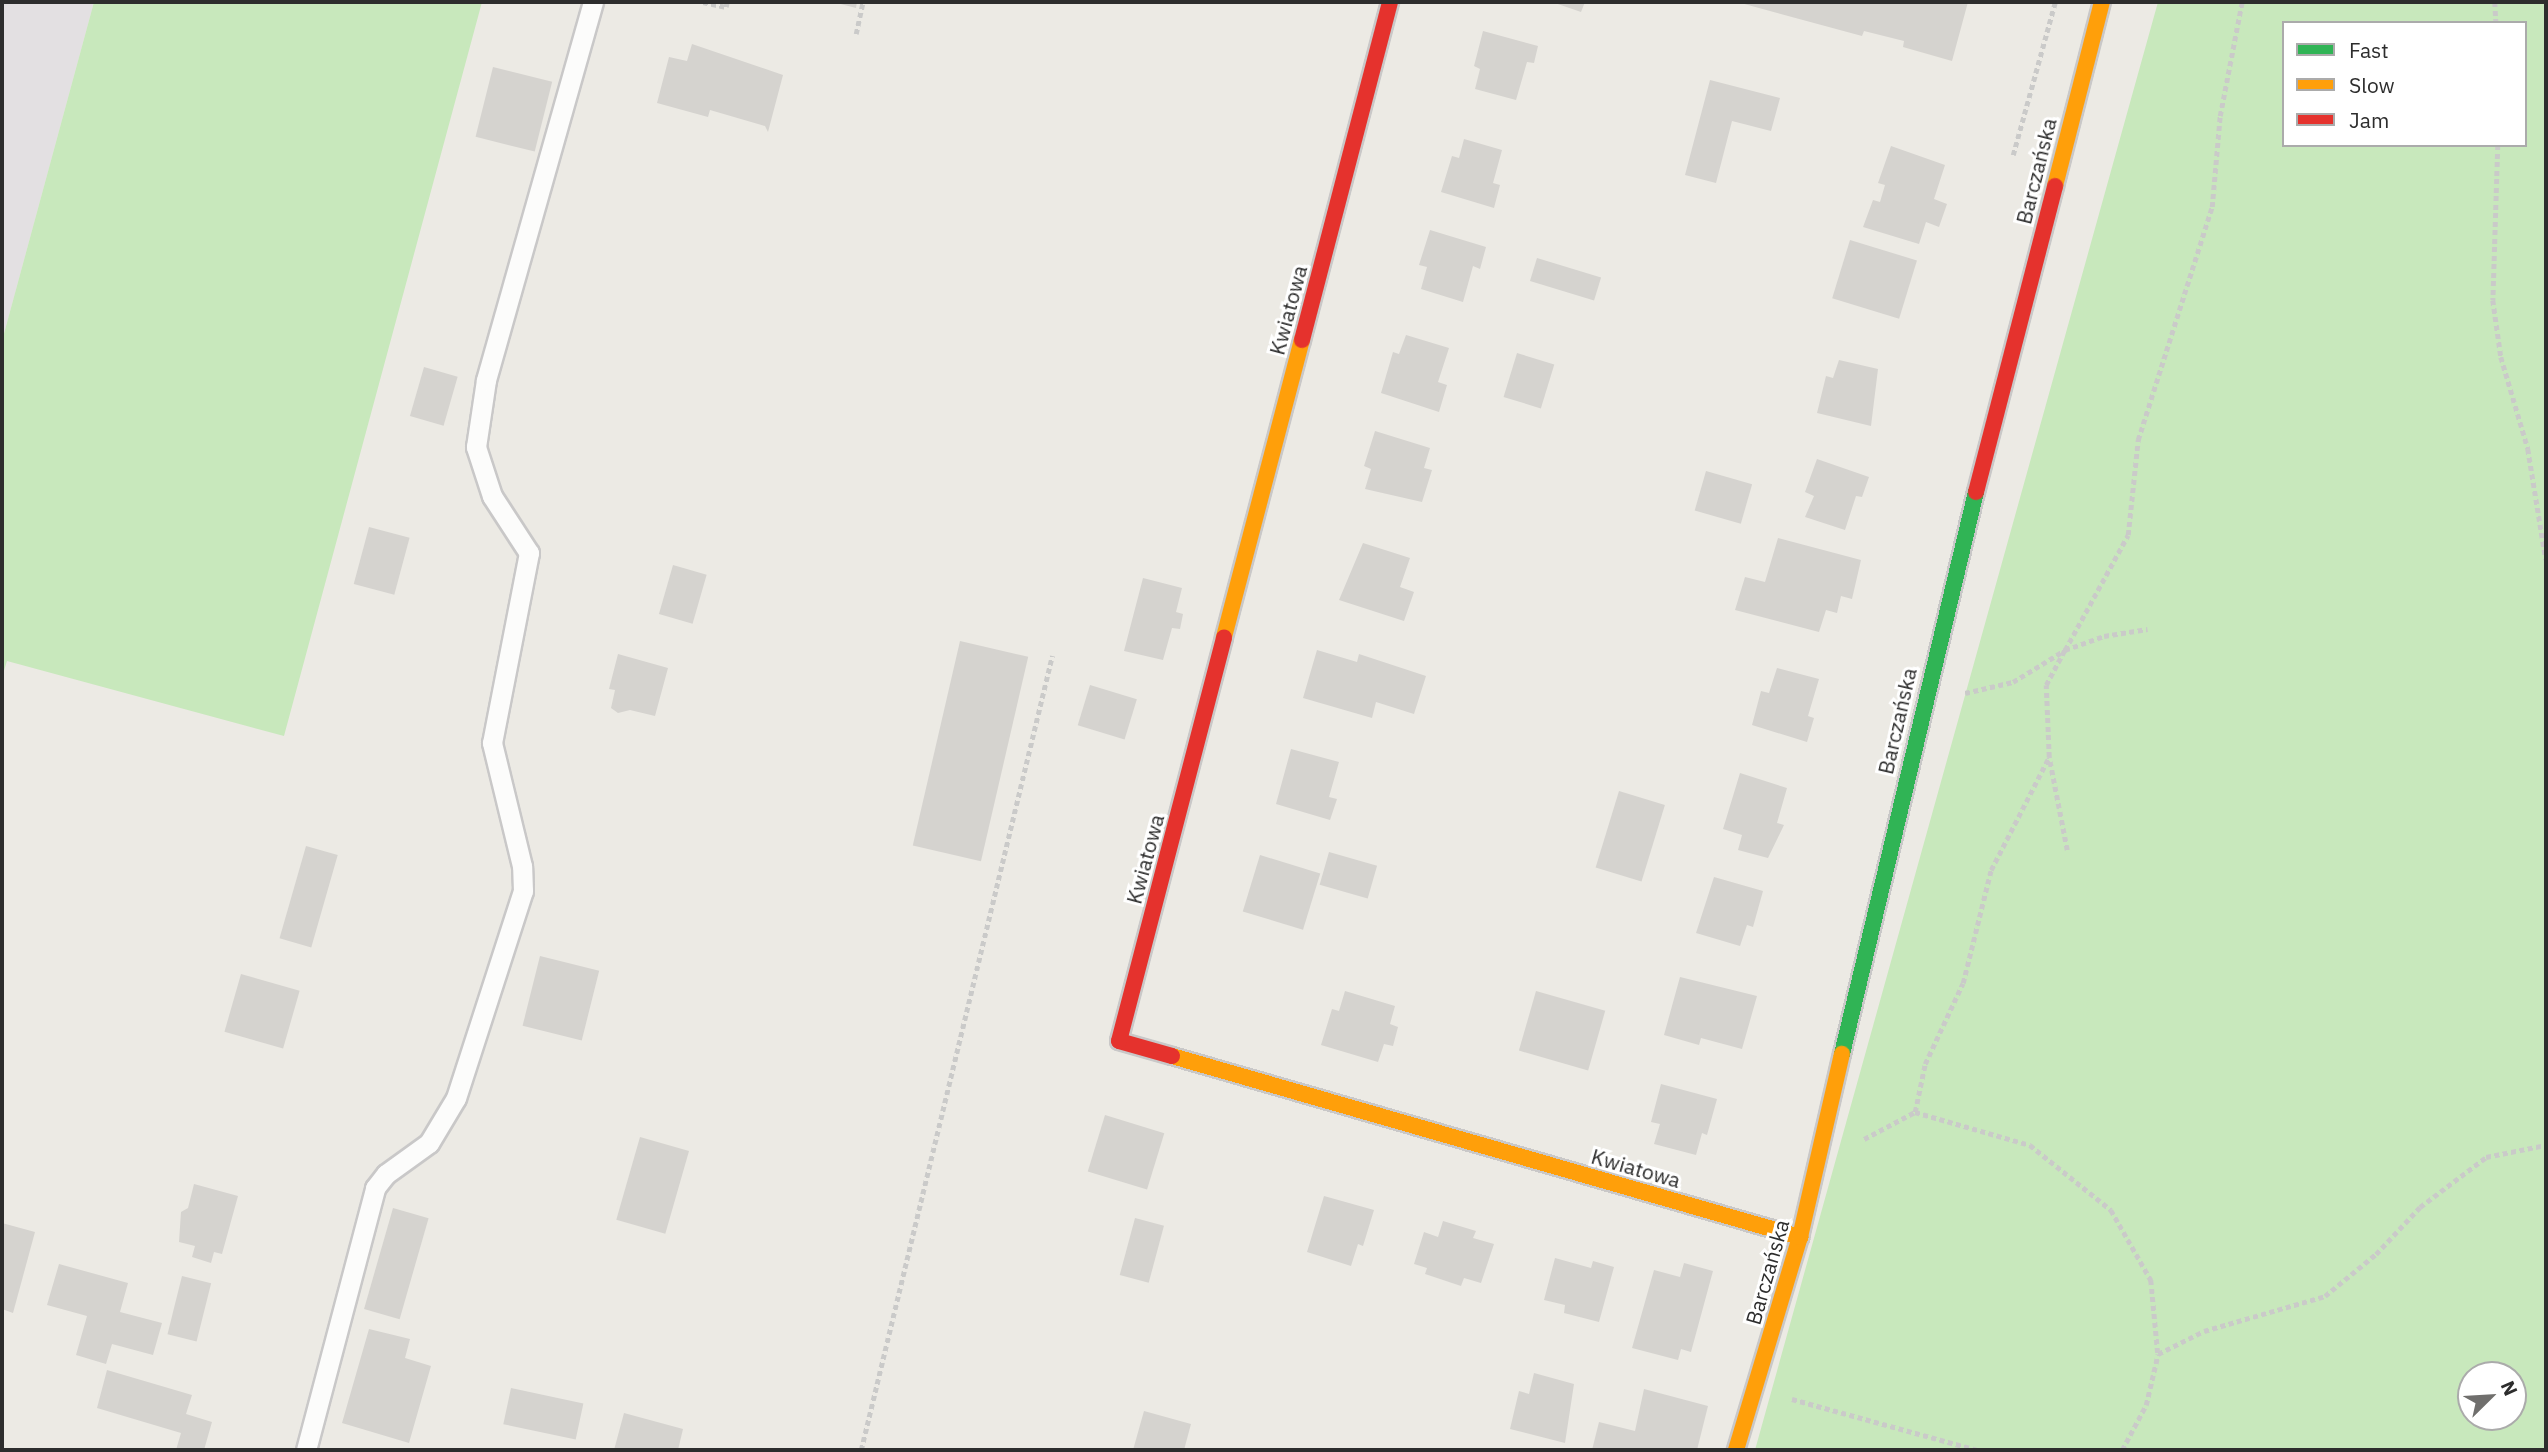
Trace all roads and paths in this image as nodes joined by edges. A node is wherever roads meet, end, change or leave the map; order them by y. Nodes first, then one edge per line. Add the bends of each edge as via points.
1 (593, 2) edge
2 (703, 2) edge
3 (727, 2) edge
4 (863, 2) edge
5 (1390, 2) edge
6 (2055, 2) edge
7 (2102, 2) edge
8 (2242, 2) edge
9 (2495, 2) edge
10 (2496, 21) edge
11 (856, 34) dead end
12 (2498, 147) edge
13 (2013, 155) dead end
14 (2546, 560) edge
15 (2147, 629) dead end
16 (2065, 650) junction
17 (1052, 656) dead end
18 (1927, 686) junction
19 (2049, 757) junction
20 (2067, 850) dead end
21 (1915, 1112) junction
22 (1826, 1133) junction
23 (2546, 1145) edge
24 (1800, 1237) junction
25 (2158, 1354) junction
26 (1755, 1388) junction
27 (306, 1450) edge
28 (861, 1450) edge
29 (1736, 1450) edge
30 (1977, 1450) edge
31 (2122, 1450) edge

1 - 27 lane via 486,380 476,447 492,496 529,553 492,743 522,866 523,891 456,1098 429,1143 386,1174 375,1188
2 - 3 path via 726,7
4 - 11 path
5 - 24 street, Kwiatowa via 1119,1041
6 - 13 path
7 - 18 street, Barczańska
8 - 16 path via 2220,116 2212,206 2138,440 2128,535
9 - 10 path
12 - 14 path via 2493,300 2501,357 2528,449
15 - 16 path via 2104,636
16 - 18 path via 2013,682 1966,693
16 - 19 path via 2046,685
17 - 28 path
18 - 22 street, Barczańska
19 - 20 path
19 - 21 path via 1991,870 1963,983 1925,1064
21 - 22 path via 1854,1142
21 - 25 path via 2030,1145 2111,1210 2151,1280
22 - 24 street, Barczańska
23 - 25 path via 2519,1148 2475,1165 2420,1207 2376,1254 2325,1296 2204,1331
24 - 26 street, Barczańska
25 - 31 path via 2146,1405
26 - 29 street, Barczańska
26 - 30 path

